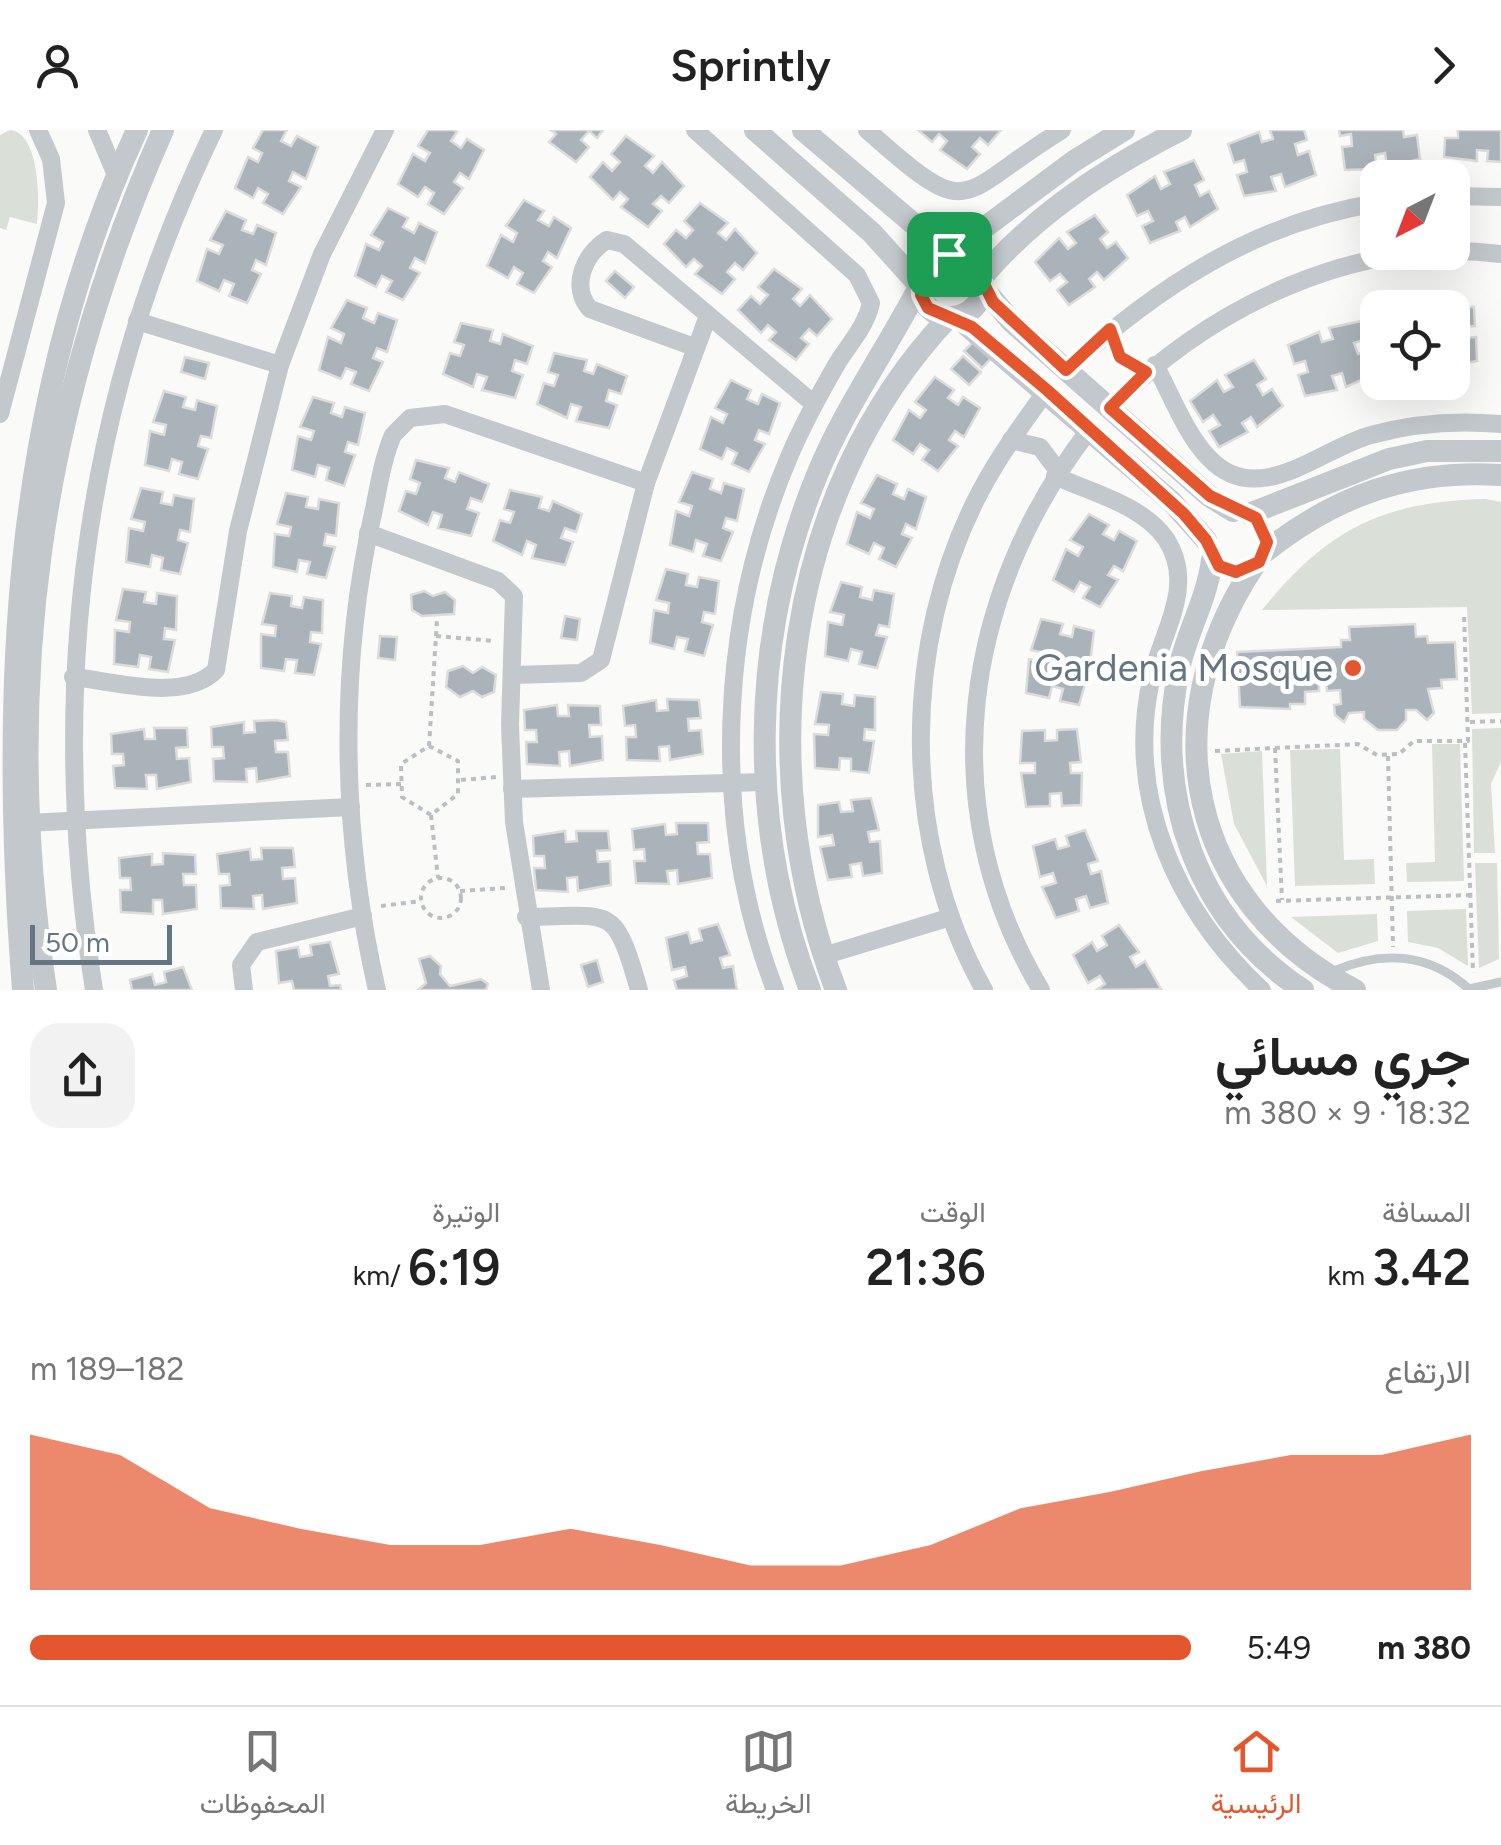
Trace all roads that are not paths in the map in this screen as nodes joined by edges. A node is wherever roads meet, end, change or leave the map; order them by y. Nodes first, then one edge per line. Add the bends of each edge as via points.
1 (38, 130) edge
2 (97, 130) edge
3 (137, 130) edge
4 (163, 130) edge
5 (214, 130) edge
6 (385, 130) edge
7 (695, 130) edge
8 (756, 130) edge
9 (802, 130) edge
10 (867, 130) edge
11 (1124, 130) edge
12 (1181, 130) edge
13 (1049, 133) edge
14 (116, 175) junction
15 (1470, 196) edge
16 (1501, 197) edge
17 (1360, 208) edge
18 (949, 254) junction
19 (1501, 254) edge
20 (982, 283) junction
21 (920, 286) junction
22 (708, 316) junction
23 (953, 317) junction
24 (137, 320) junction
25 (1110, 329) junction
26 (694, 347) junction
27 (280, 365) junction
28 (1150, 368) junction
29 (1066, 370) junction
30 (1047, 390) junction
31 (814, 404) junction
32 (1110, 408) junction
33 (0, 414) edge
34 (1501, 424) edge
35 (1090, 429) junction
36 (1010, 440) junction
37 (1501, 451) edge
38 (1056, 473) junction
39 (1501, 475) edge
40 (646, 483) junction
41 (1241, 512) junction
42 (368, 533) junction
43 (1209, 550) junction
44 (1260, 558) junction
45 (512, 675) junction
46 (73, 678) junction
47 (511, 782) junction
48 (765, 782) junction
49 (732, 783) junction
50 (351, 807) junction
51 (74, 821) junction
52 (26, 823) junction
53 (6, 911) edge
54 (362, 912) junction
55 (952, 917) junction
56 (526, 918) junction
57 (822, 956) junction
58 (1326, 975) junction
59 (1501, 982) edge
60 (1471, 989) edge
61 (23, 990) edge
62 (46, 990) edge
63 (94, 990) edge
64 (244, 990) edge
65 (377, 990) edge
66 (542, 990) edge
67 (639, 990) edge
68 (775, 990) edge
69 (810, 990) edge
70 (836, 990) edge
71 (984, 990) edge
72 (1041, 990) edge
73 (1262, 990) edge
74 (1303, 990) edge
75 (1355, 990) edge

1 - 33 street via 51,159 56,203
2 - 14 street
3 - 14 street
4 - 52 street via 96,294 51,467 27,644
5 - 24 street
6 - 27 street via 322,254
7 - 31 street via 869,292 868,314
8 - 21 street via 872,233
9 - 18 street
10 - 13 street via 920,177 948,191 979,188
11 - 18 street
12 - 20 street via 1086,184 1018,238
14 - 53 street via 60,333 20,512 5,644
15 - 16 street
17 - 25 street via 1304,220 1202,264
18 - 20 street via 973,262
18 - 21 street via 928,264
19 - 28 street via 1421,254 1348,266 1214,322
20 - 23 street via 977,304
20 - 29 street via 1012,322
21 - 23 street via 928,308
21 - 48 street via 836,434 797,531 770,648
22 - 26 street
22 - 26 street via 619,241 602,243 582,272 580,296 590,309
22 - 31 street
23 - 30 street
23 - 57 street via 906,366 870,425 835,503 801,618 788,754 793,822
24 - 27 street
24 - 46 street via 93,497
25 - 28 street via 1120,357
25 - 29 street
26 - 40 street
27 - 46 street via 238,532 216,670 182,688
28 - 32 street
28 - 34 street via 1210,460 1244,478 1282,476 1332,450 1402,428
29 - 32 street
30 - 35 street
30 - 36 street
31 - 49 street via 766,521 748,586 737,652
32 - 41 street via 1210,496
35 - 38 street
35 - 43 street via 1171,501
36 - 38 street via 1040,446
36 - 55 street via 954,550 925,671 924,796
37 - 41 street via 1390,459
38 - 72 street via 1019,540 993,608 978,680 974,753 980,826 998,897
38 - 73 street via 1149,521 1175,558 1177,604 1146,716 1149,793 1188,902 1208,934
39 - 44 street via 1444,474 1370,489 1308,520
40 - 42 street via 445,414 421,414 393,435
40 - 45 street via 602,660 581,673
41 - 43 street via 1211,524
41 - 44 street via 1262,525
42 - 45 street via 508,587 517,606
42 - 50 street via 352,659
43 - 44 street via 1236,572
43 - 74 street via 1206,596 1170,712 1176,811 1215,903 1246,942
44 - 58 street via 1233,601 1199,698 1196,752 1205,818 1246,902 1292,952
45 - 47 street
46 - 51 street
47 - 49 street
47 - 56 street
48 - 49 street
48 - 69 street via 777,879
49 - 68 street via 753,919
50 - 51 street
50 - 54 street
51 - 52 street
51 - 63 street
52 - 62 street
53 - 61 street
54 - 64 street via 258,942 242,965
54 - 65 street
55 - 57 street
55 - 71 street
56 - 66 street
56 - 67 street via 610,922 625,938
57 - 70 street
58 - 60 lane via 1393,956 1426,962
58 - 75 street
59 - 60 lane

